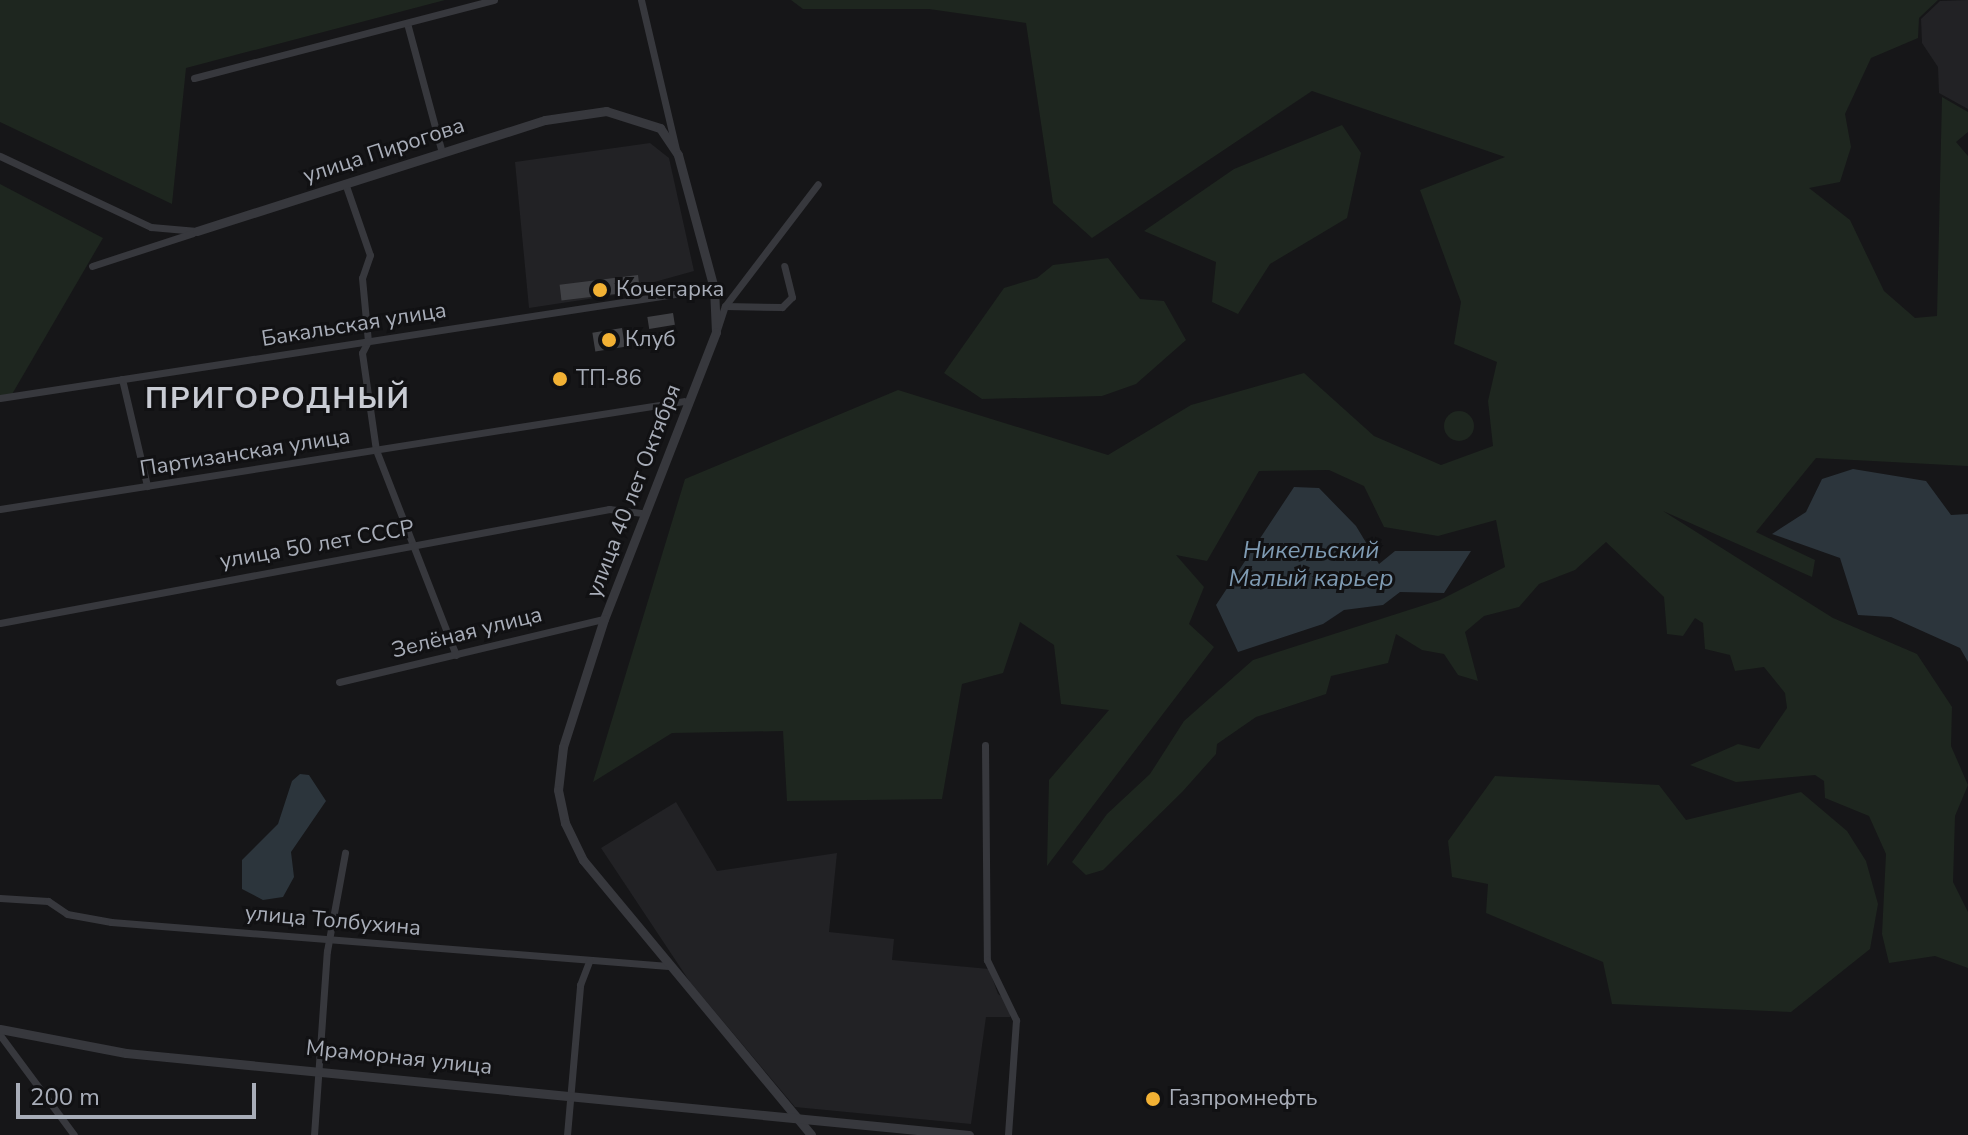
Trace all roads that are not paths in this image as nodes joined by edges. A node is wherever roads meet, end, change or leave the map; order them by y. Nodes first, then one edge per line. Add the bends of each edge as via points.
1 (494, 0) edge
2 (641, 0) edge
3 (407, 23) junction
4 (194, 78) dead end
5 (441, 149) junction
6 (678, 155) junction
7 (0, 156) edge
8 (345, 183) junction
9 (818, 184) dead end
10 (197, 231) junction
11 (92, 266) dead end
12 (784, 266) dead end
13 (714, 288) junction
14 (725, 306) junction
15 (716, 332) junction
16 (368, 341) junction
17 (122, 379) junction
18 (0, 398) edge
19 (684, 401) junction
20 (376, 450) junction
21 (147, 486) junction
22 (0, 509) edge
23 (641, 513) junction
24 (415, 546) junction
25 (604, 619) junction
26 (0, 623) edge
27 (456, 655) junction
28 (339, 682) dead end
29 (985, 745) dead end
30 (345, 853) dead end
31 (0, 898) edge
32 (332, 938) junction
33 (589, 961) junction
34 (668, 966) junction
35 (0, 1029) edge
36 (0, 1035) edge
37 (316, 1067) junction
38 (571, 1094) junction
39 (796, 1117) junction
40 (74, 1135) edge
41 (314, 1135) edge
42 (567, 1135) edge
43 (811, 1135) edge
44 (969, 1135) edge
45 (1008, 1135) edge

1 - 3 street
2 - 6 street, улица 40 лет Октября
3 - 4 street
3 - 5 street
5 - 6 street, улица Пирогова via 545,120 606,111 660,128
5 - 8 street, улица Пирогова
6 - 13 street, улица 40 лет Октября
7 - 10 street via 151,227
8 - 10 street, улица Пирогова
8 - 16 street via 370,255 362,278
9 - 14 street
10 - 11 street, улица Пирогова
12 - 14 street via 792,297 782,307
13 - 15 street, улица 40 лет Октября
13 - 16 street, Бакальская улица
14 - 15 street
15 - 19 street, улица 40 лет Октября
16 - 17 street, Бакальская улица
16 - 20 street via 363,373
17 - 18 street, Бакальская улица
17 - 21 street
19 - 20 street, Партизанская улица
19 - 23 street, улица 40 лет Октября
20 - 21 street, Партизанская улица
20 - 24 street
21 - 22 street, Партизанская улица
23 - 24 street, улица 50 лет СССР via 609,509
23 - 25 street, улица 40 лет Октября
24 - 26 street, улица 50 лет СССР
24 - 27 street
25 - 27 street, Зелёная улица
25 - 34 street, улица 40 лет Октября via 563,747 560,801 583,860
27 - 28 street, Зелёная улица
29 - 45 street via 987,960 1016,1020
30 - 32 street
31 - 32 street, улица Толбухина via 48,901 67,914 111,922
32 - 33 street, улица Толбухина
32 - 37 street
33 - 34 street, улица Толбухина
33 - 38 street via 580,985
34 - 39 street, улица 40 лет Октября
35 - 37 street, Мраморная улица via 126,1053
36 - 40 street
37 - 38 street, Мраморная улица
37 - 41 street
38 - 39 street, Мраморная улица
38 - 42 street
39 - 43 street, улица 40 лет Октября
39 - 44 street, Мраморная улица

